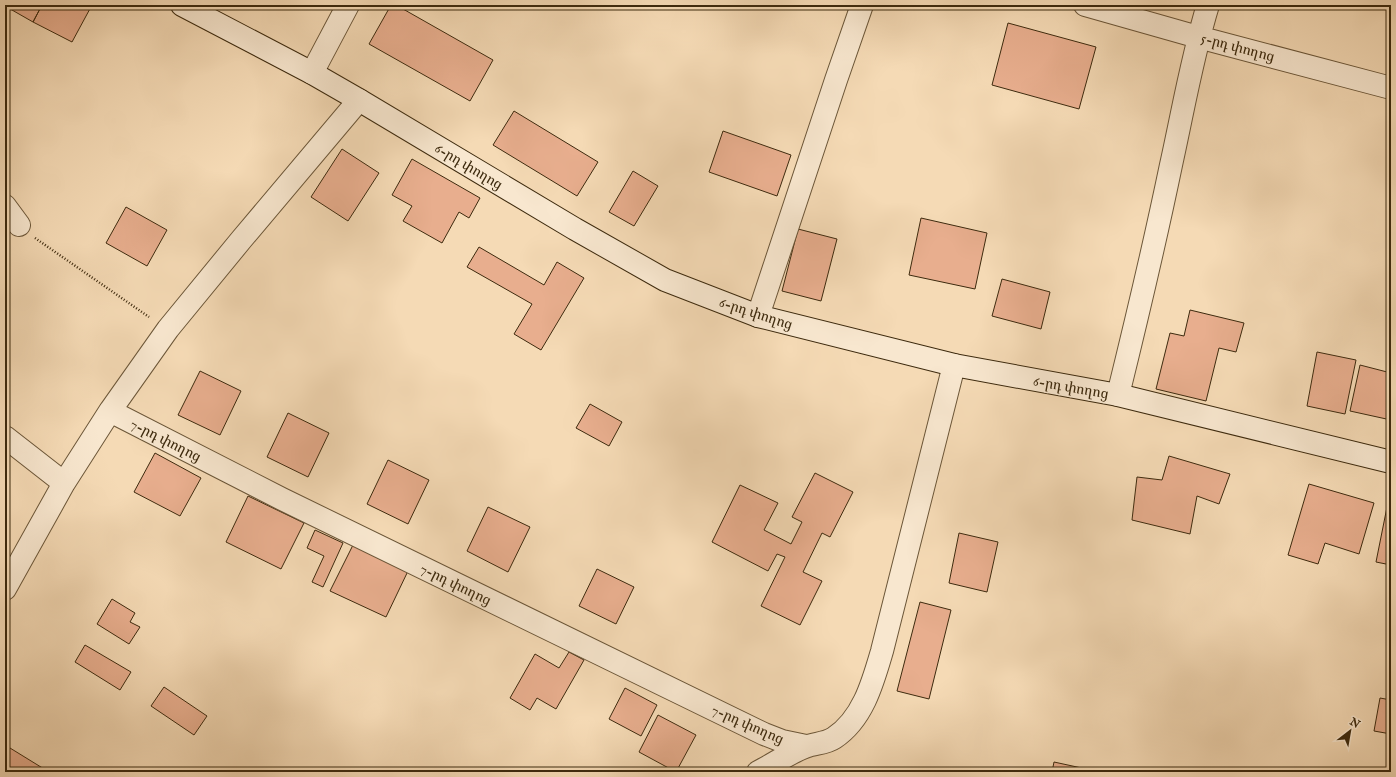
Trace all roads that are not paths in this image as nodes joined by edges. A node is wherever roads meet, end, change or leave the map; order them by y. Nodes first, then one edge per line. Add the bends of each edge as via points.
1 (182, 5) edge
2 (348, 5) edge
3 (862, 5) edge
4 (1085, 5) edge
5 (1208, 5) edge
6 (1198, 37) junction
7 (312, 73) junction
8 (1391, 88) edge
9 (359, 100) junction
10 (5, 206) edge
11 (20, 225) road end
12 (758, 316) junction
13 (954, 365) junction
14 (1118, 395) junction
15 (110, 411) junction
16 (5, 437) edge
17 (1391, 462) edge
18 (64, 483) junction
19 (5, 589) edge
20 (806, 746) junction
21 (758, 772) edge

1 - 7 street, 6-րդ փողոց
2 - 7 street
3 - 12 street
4 - 6 street, 5-րդ փողոց
5 - 6 street
6 - 8 street, 5-րդ փողոց
6 - 14 street
7 - 9 street, 6-րդ փողոց
9 - 12 street, 6-րդ փողոց via 665,280
9 - 15 street via 168,329
10 - 11 street
12 - 13 street, 6-րդ փողոց
13 - 14 street, 6-րդ փողոց
13 - 20 street via 873,682 861,707 846,728 833,739
14 - 17 street, 6-րդ փողոց
15 - 18 street
15 - 20 street, 7-րդ փողոց via 282,499 764,734
16 - 18 street
18 - 19 street
20 - 21 street

